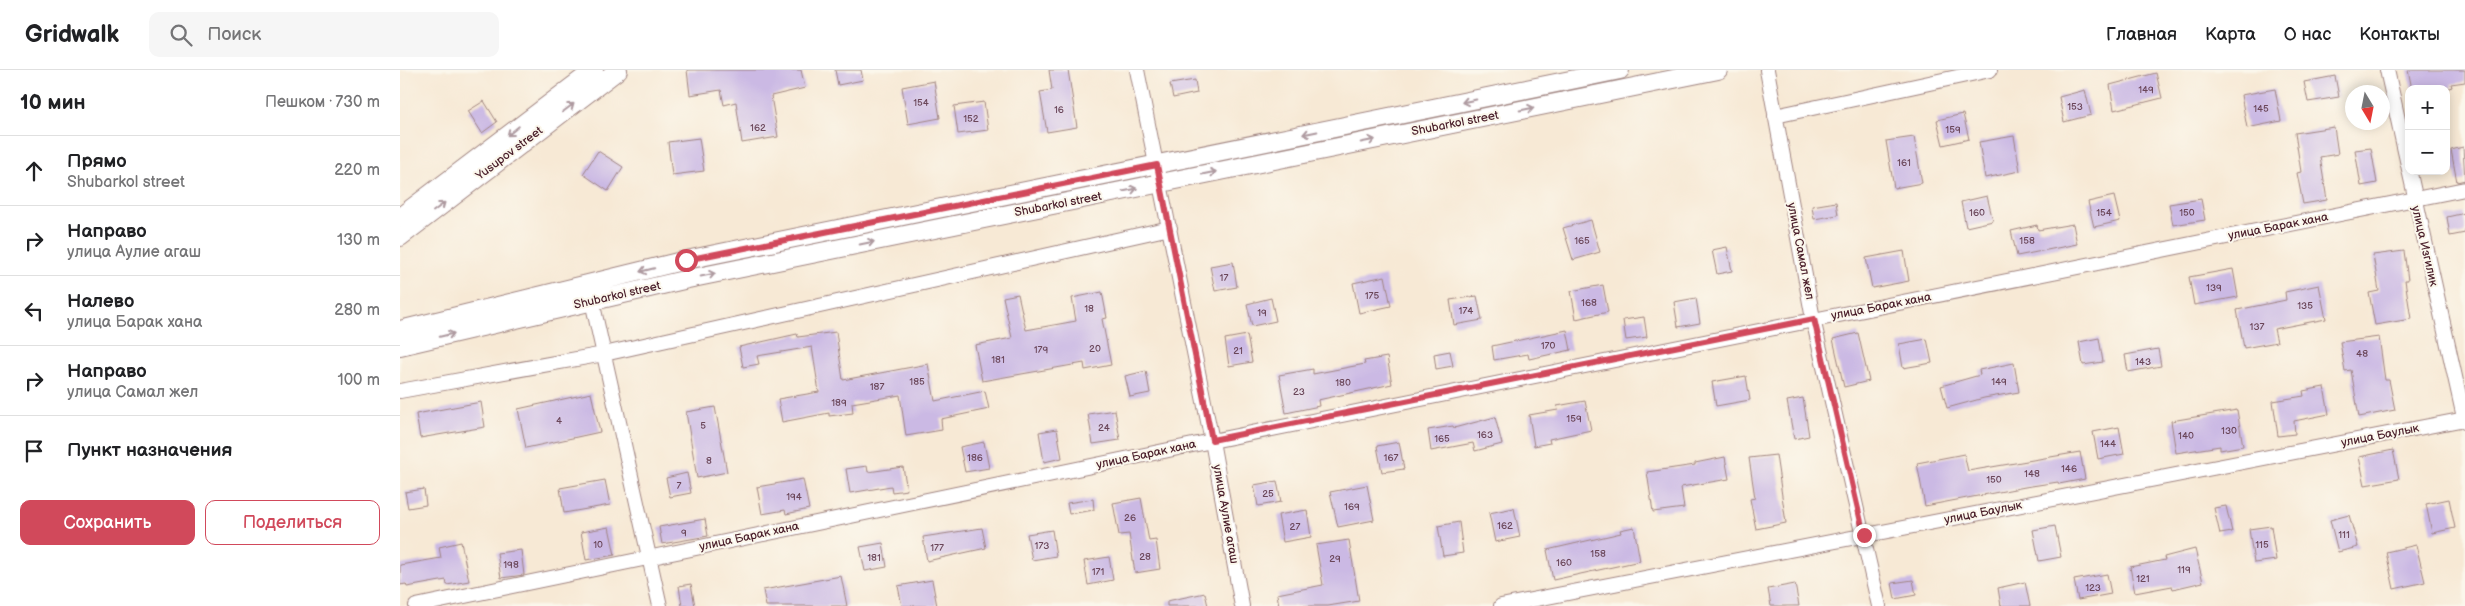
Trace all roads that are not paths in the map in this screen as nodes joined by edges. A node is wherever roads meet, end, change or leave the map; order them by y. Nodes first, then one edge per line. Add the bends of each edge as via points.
1 (594, 70) edge
2 (618, 70) edge
3 (1137, 70) edge
4 (1620, 70) edge
5 (1718, 70) edge
6 (1767, 70) edge
7 (1990, 70) edge
8 (2387, 70) edge
9 (1775, 116) junction
10 (1157, 165) junction
11 (1161, 183) junction
12 (2465, 189) edge
13 (2415, 199) junction
14 (400, 217) edge
15 (1170, 228) junction
16 (400, 237) edge
17 (588, 284) junction
18 (592, 302) junction
19 (1814, 319) junction
20 (405, 327) edge
21 (400, 346) edge
22 (604, 354) junction
23 (400, 391) edge
24 (2465, 420) edge
25 (1212, 440) junction
26 (1864, 535) junction
27 (650, 557) junction
28 (416, 606) edge
29 (660, 606) edge
30 (1242, 606) edge
31 (1501, 606) edge
32 (1879, 606) edge

1 -> 14 street, Yusupov street
16 -> 2 street, Yusupov street
3 - 10 street, улица Аулие агаш
4 -> 10 street, Shubarkol street
11 -> 5 street, Shubarkol street
6 - 9 street, улица Самал жел
7 - 9 street
8 - 13 street, улица Изгилик
9 - 19 street, улица Самал жел
10 - 11 street, улица Аулие агаш
10 -> 17 street, Shubarkol street via 686,260
11 - 15 street, улица Аулие агаш
18 -> 11 street, Shubarkol street via 688,278
12 - 13 street, улица Барак хана
13 - 19 street, улица Барак хана
13 - 24 street, улица Изгилик
15 - 22 street
15 - 25 street, улица Аулие агаш
17 - 18 street
17 - 20 street, Shubarkol street
21 -> 18 street, Shubarkol street
18 - 22 street
19 - 25 street, улица Барак хана
19 - 26 street, улица Самал жел
22 - 23 street
22 - 27 street
24 - 26 street, улица Баулык
25 - 27 street, улица Барак хана
25 - 30 street, улица Аулие агаш
26 - 31 street, улица Баулык
26 - 32 street, улица Самал жел
27 - 28 street, улица Барак хана
27 - 29 street

